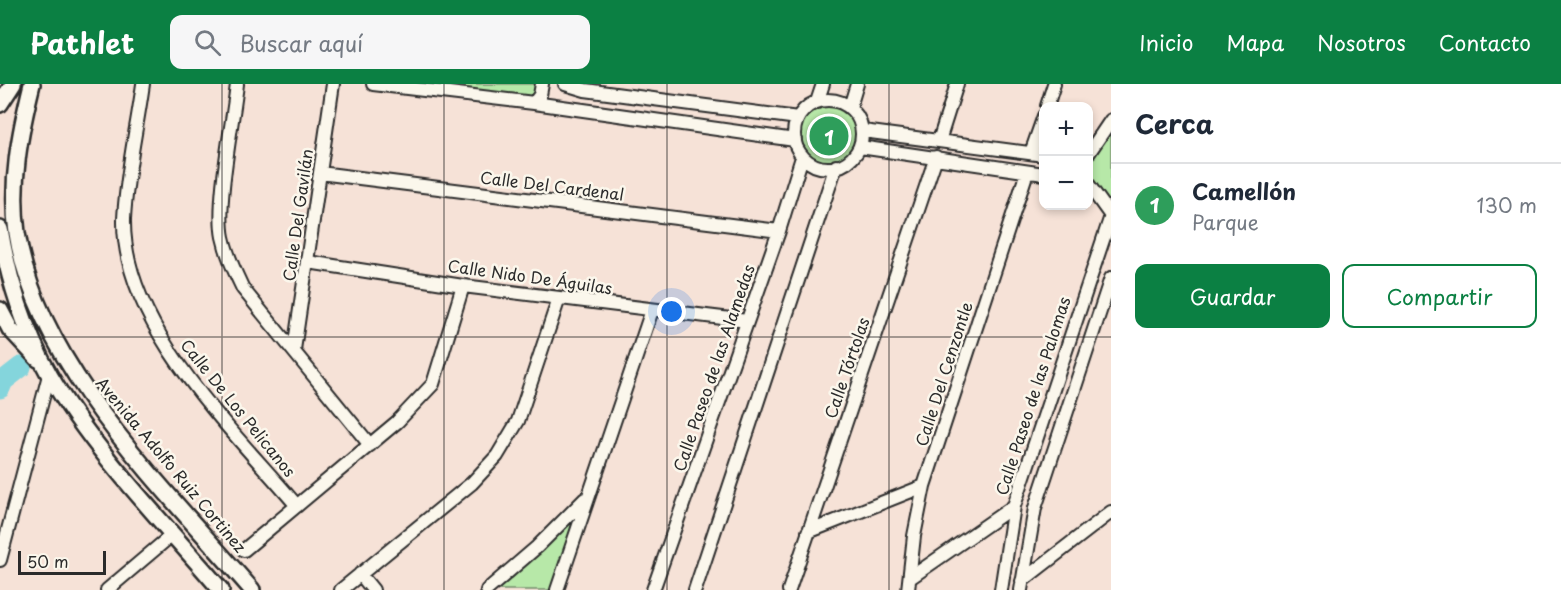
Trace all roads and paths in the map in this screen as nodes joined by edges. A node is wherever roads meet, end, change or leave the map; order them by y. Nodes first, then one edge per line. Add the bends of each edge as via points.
1 (2, 84) edge
2 (13, 84) edge
3 (32, 84) edge
4 (143, 84) edge
5 (237, 84) edge
6 (333, 84) edge
7 (373, 84) edge
8 (542, 84) edge
9 (565, 84) edge
10 (823, 84) edge
11 (857, 84) edge
12 (957, 84) edge
13 (1054, 84) edge
14 (431, 88) edge
15 (0, 98) edge
16 (817, 102) junction
17 (1048, 102) edge
18 (534, 103) junction
19 (0, 104) edge
20 (850, 107) junction
21 (798, 118) junction
22 (1111, 120) edge
23 (863, 131) junction
24 (795, 140) junction
25 (939, 141) junction
26 (860, 147) junction
27 (1093, 148) edge
28 (1037, 154) edge
29 (802, 157) junction
30 (936, 157) junction
31 (836, 166) junction
32 (1027, 172) junction
33 (320, 173) junction
34 (1039, 173) edge
35 (1093, 189) edge
36 (1111, 216) edge
37 (0, 220) edge
38 (0, 229) edge
39 (16, 231) junction
40 (779, 231) junction
41 (308, 262) junction
42 (1111, 278) edge
43 (463, 286) junction
44 (559, 298) junction
45 (0, 310) edge
46 (652, 310) junction
47 (747, 321) junction
48 (294, 350) junction
49 (46, 369) junction
50 (370, 444) junction
51 (924, 486) junction
52 (588, 496) junction
53 (297, 506) junction
54 (1014, 506) junction
55 (1111, 512) edge
56 (808, 531) junction
57 (173, 534) junction
58 (244, 550) dead end
59 (0, 560) edge
60 (360, 574) junction
61 (909, 584) edge
62 (1022, 585) edge
63 (106, 590) edge
64 (221, 590) edge
65 (252, 590) edge
66 (341, 590) edge
67 (373, 590) edge
68 (487, 590) edge
69 (557, 590) edge
70 (653, 590) edge
71 (695, 590) edge
72 (789, 590) edge
73 (1001, 590) edge

1 - 15 main road
2 - 19 main road
3 - 39 main road, Avenida Adolfo Ruiz Cortinez via 15,176
4 - 53 street, Calle De Los Pelicanos via 124,220 128,253 141,298 159,335 187,376
5 - 48 street via 223,201 223,236 243,289
6 - 33 street, Calle Del Gavilán
7 - 14 street
8 - 18 street
9 - 21 street via 585,90
10 - 16 street
11 - 20 street
12 - 25 street
13 - 17 street
14 - 18 street
16 - 20 street via 839,102
16 - 21 street
18 - 24 street
20 - 23 street
21 - 24 street
22 - 27 street
23 - 25 street
23 - 26 street
24 - 29 street
25 - 28 street
26 - 30 street
26 - 31 street via 847,163
29 - 31 street via 825,168
29 - 40 street, Calle Paseo de las Alamedas
30 - 32 street
30 - 56 street, Calle Tórtolas
31 - 71 street
32 - 34 street
32 - 51 street, Calle Del Cenzontle
33 - 40 street, Calle Del Cardenal
33 - 41 street, Calle Del Gavilán
35 - 36 street, Calle Paseo de las Palomas
36 - 54 street, Calle Paseo de las Palomas
37 - 39 main road
38 - 49 main road via 11,279
39 - 65 main road, Avenida Adolfo Ruiz Cortinez via 49,328 78,382
40 - 47 street, Calle Paseo de las Alamedas
41 - 43 street, Calle Nido De Águilas
41 - 48 street, Calle Del Gavilán
42 - 62 street via 1035,508
43 - 44 street, Calle Nido De Águilas
43 - 50 street via 433,384
44 - 46 street, Calle Nido De Águilas
44 - 60 street via 518,421 497,456 472,483
45 - 49 main road via 10,329
46 - 47 street, Calle Nido De Águilas
46 - 52 street
47 - 70 street, Calle Paseo de las Alamedas
48 - 50 street
49 - 57 main road via 93,439
49 - 59 street
50 - 53 street
51 - 56 street
51 - 61 street, Calle Del Cenzontle
52 - 68 street via 537,548
52 - 69 street
53 - 58 street
54 - 61 street
54 - 73 street, Calle Paseo de las Palomas
55 - 62 street
56 - 72 street, Calle Tórtolas
57 - 63 street
57 - 64 main road
60 - 66 street
60 - 67 street

